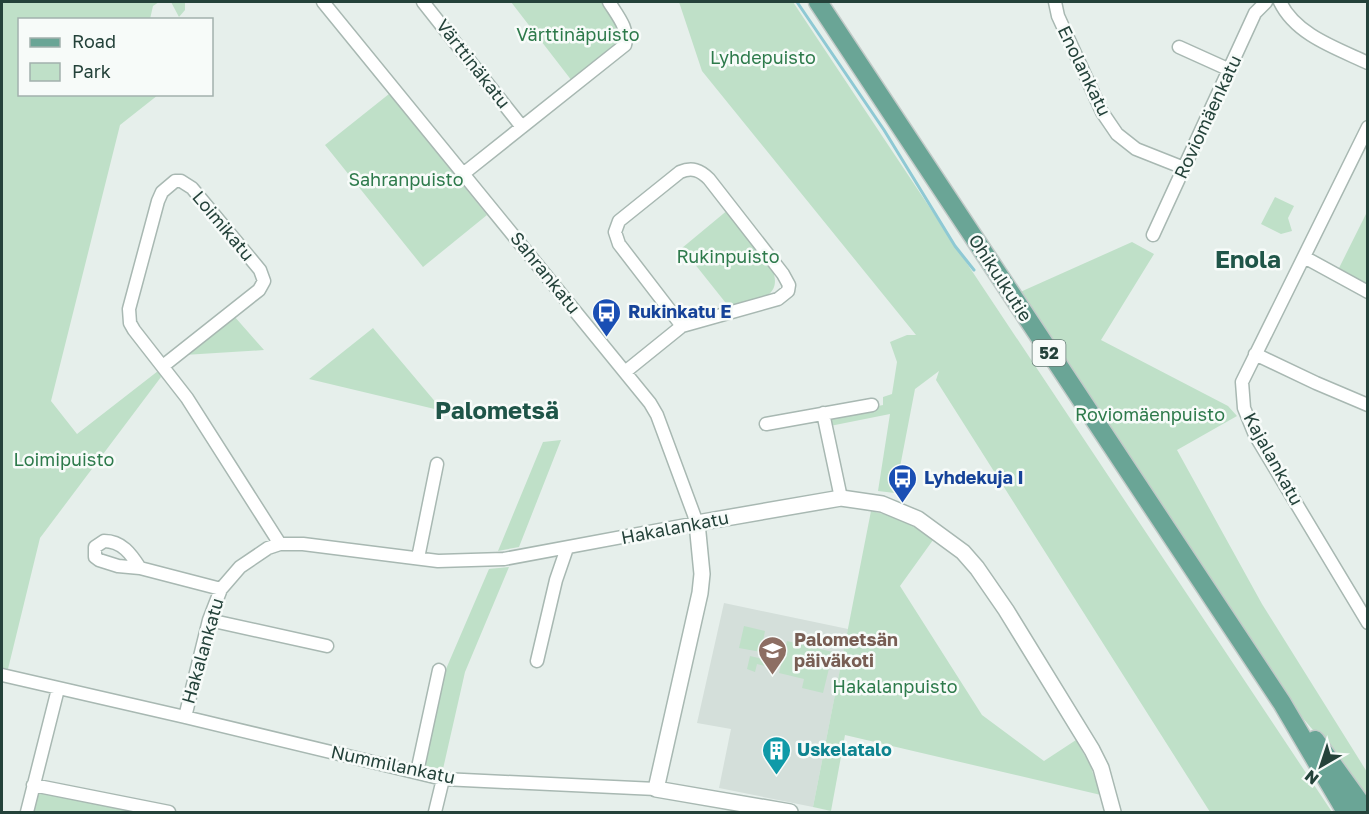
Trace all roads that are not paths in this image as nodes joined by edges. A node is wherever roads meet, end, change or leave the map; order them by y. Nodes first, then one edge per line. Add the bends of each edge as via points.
1 (323, 2) edge
2 (423, 2) edge
3 (609, 2) edge
4 (818, 2) edge
5 (1055, 2) edge
6 (1266, 2) edge
7 (1280, 2) edge
8 (1179, 47) dead end
9 (1368, 63) edge
10 (1230, 70) junction
11 (522, 127) junction
12 (1367, 131) edge
13 (1184, 168) junction
14 (463, 174) junction
15 (1153, 235) dead end
16 (1304, 257) junction
17 (1368, 292) edge
18 (682, 326) junction
19 (1255, 354) junction
20 (163, 366) junction
21 (625, 372) junction
22 (872, 405) dead end
23 (1368, 405) edge
24 (823, 413) junction
25 (766, 424) dead end
26 (437, 464) dead end
27 (841, 498) junction
28 (697, 523) junction
29 (280, 544) junction
30 (567, 548) junction
31 (418, 558) junction
32 (140, 568) dead end
33 (221, 590) junction
34 (209, 620) junction
35 (1368, 623) edge
36 (327, 646) dead end
37 (537, 661) dead end
38 (439, 670) dead end
39 (2, 675) edge
40 (58, 689) junction
41 (1282, 703) junction
42 (185, 717) junction
43 (417, 772) junction
44 (443, 779) junction
45 (33, 785) junction
46 (656, 789) junction
47 (733, 807) edge
48 (27, 813) edge
49 (169, 813) edge
50 (435, 813) edge
51 (790, 813) edge
52 (1113, 813) edge
53 (1346, 813) edge
54 (1367, 813) edge

1 - 14 street, Sahrankatu
2 - 11 street, Värttinäkatu
3 - 11 street, Värttinäkatu via 625,29 625,45
4 - 41 main road, Ohikulkutie / 52
5 - 13 street, Enolankatu via 1102,112 1117,134 1136,148
6 - 10 street, Roviomäenkatu via 1255,13
7 - 9 street via 1296,25
8 - 10 street
10 - 13 street, Roviomäenkatu
11 - 14 street, Värttinäkatu
12 - 16 street, Kajalankatu
13 - 15 street, Roviomäenkatu
14 - 21 street, Sahrankatu
16 - 17 street
16 - 19 street, Kajalankatu
18 - 18 street via 778,299 789,285 709,179 690,169 680,172 619,221 615,232 619,244
18 - 21 street
19 - 23 street
19 - 35 street, Kajalankatu via 1242,382 1244,408 1255,435
20 - 20 street, Loimikatu via 134,330 129,309 158,201 170,184 181,181 192,188 260,270 264,281 259,290
20 - 29 street, Loimikatu
21 - 28 street, Sahrankatu via 657,415
22 - 24 street
24 - 25 street
24 - 27 street
26 - 31 street
27 - 28 street, Hakalankatu
27 - 52 street, Hakalankatu via 882,504 918,519 973,562 1092,750
28 - 30 street, Hakalankatu
28 - 46 street, Sahrankatu via 700,593
29 - 31 street, Hakalankatu
29 - 33 street, Hakalankatu via 248,560
30 - 31 street, Hakalankatu via 482,561
30 - 37 street
32 - 33 street
33 - 34 street, Hakalankatu
34 - 36 street
34 - 42 street, Hakalankatu
38 - 43 street
39 - 40 street, Nummilankatu
40 - 42 street, Nummilankatu
40 - 45 street
41 - 53 main road, Ohikulkutie / 52
41 - 54 main road, Ohikulkutie / 52 via 1306,729
42 - 43 street, Nummilankatu
43 - 44 street, Nummilankatu
44 - 46 street, Nummilankatu
44 - 50 street
45 - 48 street
45 - 49 street
46 - 47 street, Nummilankatu
47 - 51 street, Nummilankatu

